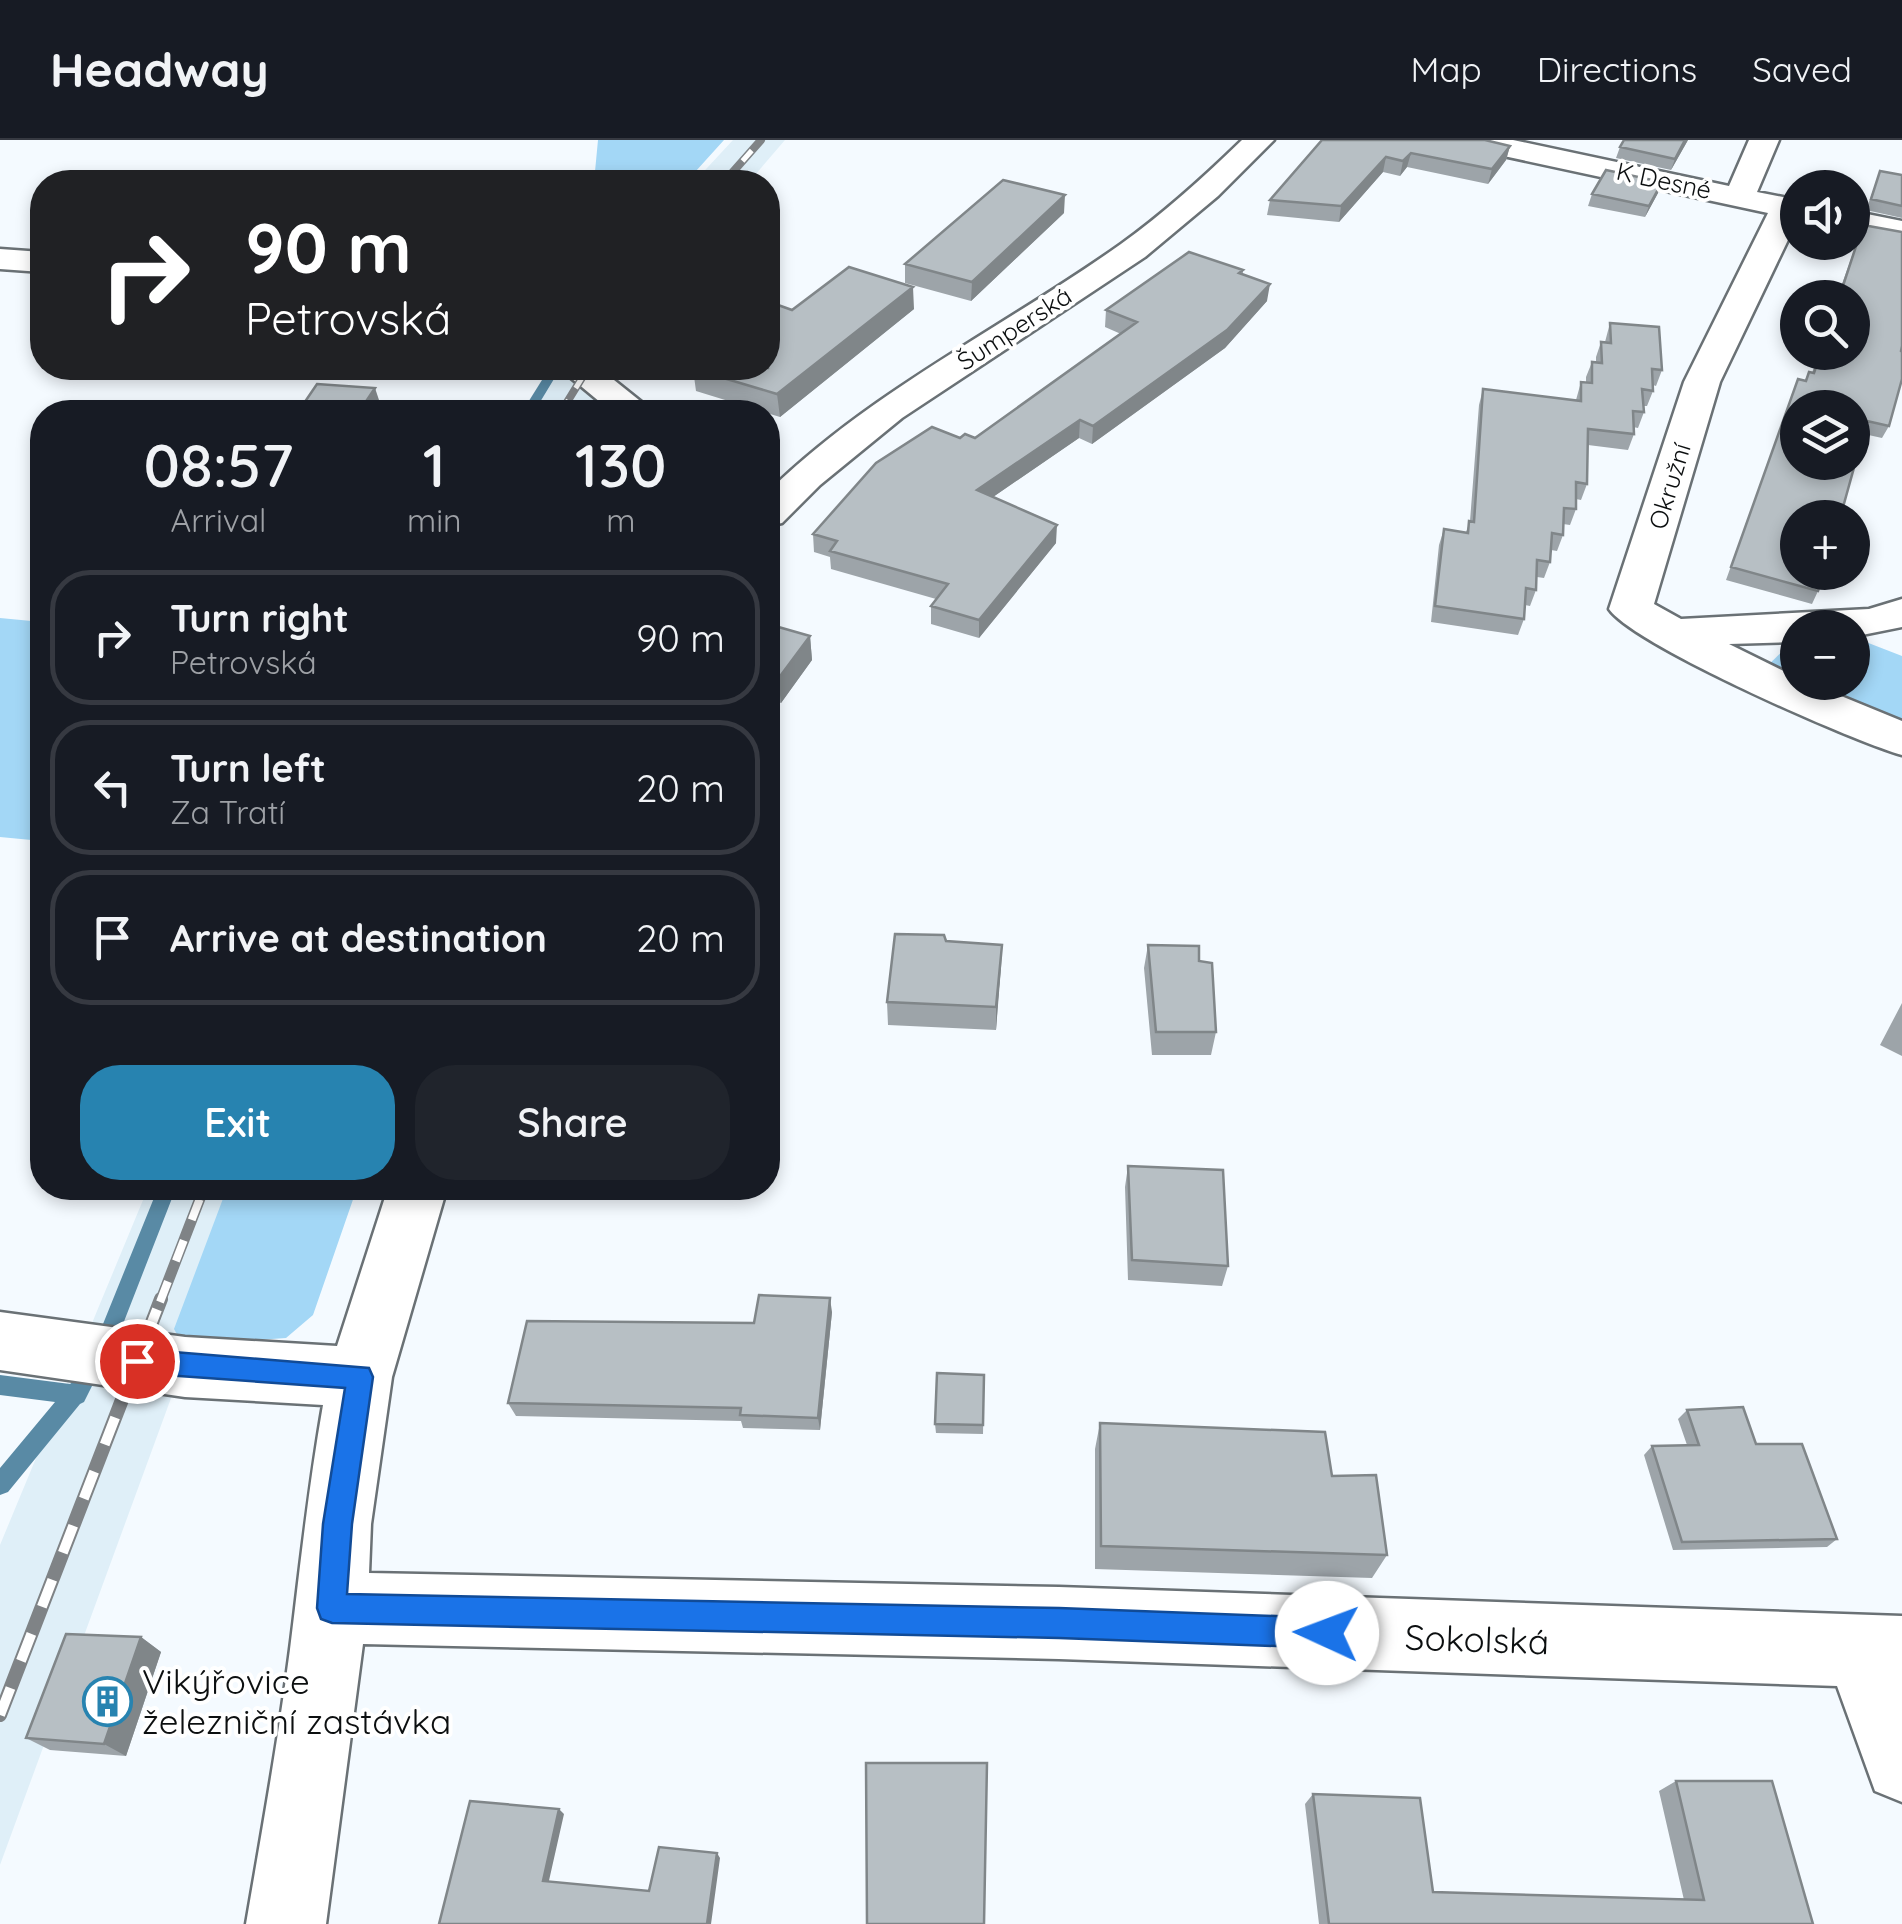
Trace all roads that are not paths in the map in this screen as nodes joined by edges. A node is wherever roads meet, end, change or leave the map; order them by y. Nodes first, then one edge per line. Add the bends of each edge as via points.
1 (1259, 140) edge
2 (1470, 140) edge
3 (1764, 140) edge
4 (1740, 196) junction
5 (1780, 206) edge
6 (1870, 225) edge
7 (1902, 231) edge
8 (1780, 232) edge
9 (0, 259) edge
10 (30, 261) edge
11 (593, 380) edge
12 (619, 400) edge
13 (780, 501) edge
14 (1780, 629) edge
15 (1673, 634) junction
16 (1902, 739) edge
17 (412, 1200) edge
18 (0, 1341) edge
19 (360, 1377) junction
20 (332, 1608) junction
21 (1892, 1652) edge
22 (1902, 1764) edge
23 (286, 1924) edge

1 - 13 street, Šumperská via 1204,195 1117,262 882,415
2 - 4 street, K Desné
3 - 4 street
4 - 5 street, K Desné
6 - 7 street
8 - 15 street, Okružní via 1702,382 1631,609
9 - 10 street
11 - 12 street
14 - 15 street
15 - 16 street via 1798,697
17 - 19 street
18 - 19 street via 185,1367
19 - 20 street via 337,1524
20 - 21 street, Sokolská via 1059,1623
20 - 23 street
21 - 22 street

